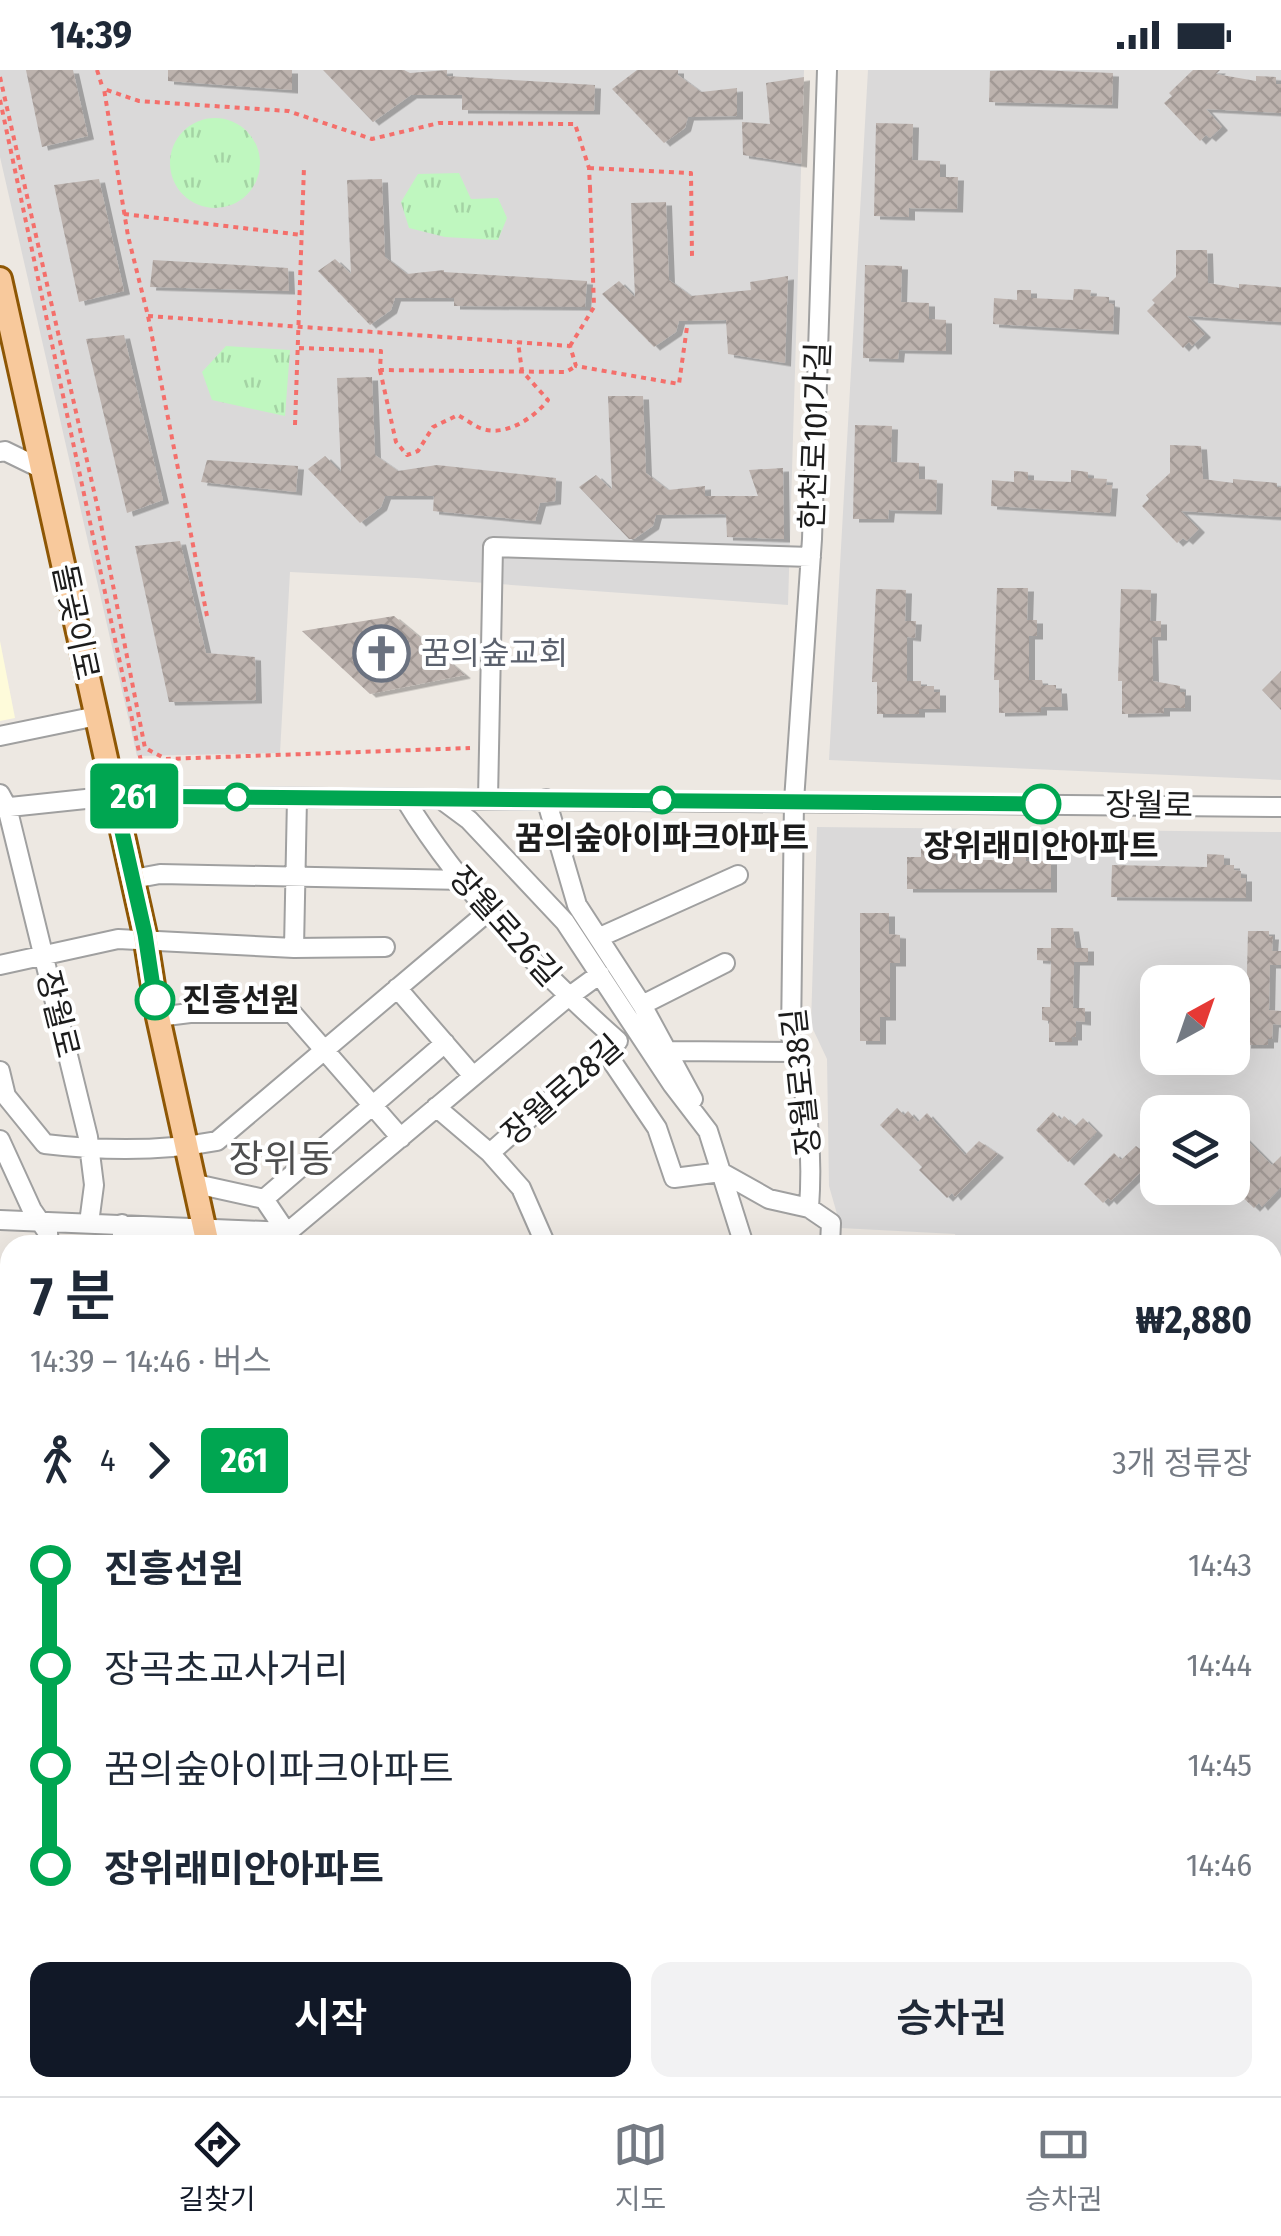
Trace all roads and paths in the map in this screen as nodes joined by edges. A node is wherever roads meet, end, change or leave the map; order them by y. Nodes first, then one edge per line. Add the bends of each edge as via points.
1 (97, 70) edge
2 (827, 70) edge
3 (0, 77) edge
4 (105, 95) junction
5 (0, 100) edge
6 (304, 167) dead end
7 (589, 168) junction
8 (124, 214) junction
9 (302, 234) junction
10 (692, 256) dead end
11 (0, 279) edge
12 (148, 316) junction
13 (300, 327) junction
14 (687, 328) dead end
15 (518, 342) junction
16 (570, 346) junction
17 (299, 348) junction
18 (9, 366) edge
19 (576, 366) junction
20 (380, 370) junction
21 (522, 371) junction
22 (295, 425) dead end
23 (0, 452) edge
24 (42, 469) junction
25 (811, 556) junction
26 (207, 616) dead end
27 (97, 716) junction
28 (489, 729) junction
29 (0, 736) edge
30 (114, 796) junction
31 (148, 796) junction
32 (297, 798) junction
33 (405, 799) junction
34 (546, 799) junction
35 (442, 800) junction
36 (488, 800) junction
37 (794, 801) junction
38 (2, 803) edge
39 (1281, 806) edge
40 (738, 874) dead end
41 (294, 877) junction
42 (133, 879) junction
43 (464, 880) junction
44 (490, 910) junction
45 (600, 938) junction
46 (146, 942) junction
47 (385, 947) dead end
48 (294, 948) junction
49 (44, 956) junction
50 (725, 963) dead end
51 (0, 965) edge
52 (600, 974) junction
53 (397, 988) junction
54 (569, 997) junction
55 (642, 1005) junction
56 (158, 1017) junction
57 (636, 1028) junction
58 (445, 1043) junction
59 (611, 1046) junction
60 (324, 1050) junction
61 (670, 1051) junction
62 (796, 1052) junction
63 (0, 1071) edge
64 (473, 1076) junction
65 (3, 1097) edge
66 (373, 1106) junction
67 (436, 1107) junction
68 (708, 1131) junction
69 (401, 1138) junction
70 (0, 1140) edge
71 (188, 1147) junction
72 (88, 1149) junction
73 (490, 1152) junction
74 (721, 1172) junction
75 (196, 1184) junction
76 (264, 1199) junction
77 (809, 1208) junction
78 (0, 1220) edge
79 (40, 1221) junction
80 (89, 1224) junction
81 (122, 1224) junction
82 (48, 1235) edge
83 (122, 1235) edge
84 (198, 1235) edge
85 (206, 1235) edge
86 (288, 1235) edge
87 (295, 1235) edge
88 (542, 1235) edge
89 (741, 1235) edge
90 (830, 1235) edge

1 - 4 path
2 - 25 street, 한천로101가길
3 - 28 path via 145,748 166,759 468,750
4 - 7 path via 104,89 139,101 288,111 372,139 439,122 575,124
4 - 8 path
5 - 31 path
6 - 9 path
7 - 10 path via 691,173
7 - 16 path via 594,306
8 - 9 path
8 - 12 path
9 - 13 path
11 - 18 main road, 돌곶이로
12 - 13 path
12 - 26 path
13 - 15 path
13 - 17 path
14 - 19 path via 679,384
15 - 16 path
15 - 21 path
16 - 19 path
17 - 20 path via 381,351
17 - 22 path
18 - 24 main road, 돌곶이로
19 - 21 path via 566,372
20 - 21 path
20 - 21 path via 396,442 408,455 434,427 458,414 484,430 515,426 537,414 548,400
23 - 24 street
24 - 27 main road, 돌곶이로
25 - 28 street via 492,546
25 - 37 street, 한천로101가길
27 - 29 street
27 - 30 main road, 돌곶이로
28 - 36 street
30 - 31 street, 장월로
30 - 38 street, 장월로
30 - 42 main road, 돌곶이로
31 - 32 street, 장월로
32 - 33 street, 장월로
32 - 41 street
33 - 35 street, 장월로
33 - 43 street, 장월로26길
34 - 36 street, 장월로
34 - 37 street, 장월로
34 - 45 street via 577,905
35 - 36 street, 장월로
35 - 52 street, 장월로28길 via 566,922
37 - 39 street, 장월로
37 - 62 street, 장월로38길
38 - 49 street, 장월로
40 - 45 street
41 - 42 street
41 - 43 street
41 - 48 street
42 - 46 main road, 돌곶이로
43 - 44 street, 장월로26길
44 - 53 street
44 - 54 street, 장월로26길
45 - 55 street
46 - 48 street
46 - 49 street via 118,939
46 - 56 main road, 돌곶이로
47 - 48 street
49 - 51 street
49 - 72 street, 장월로
50 - 55 street
52 - 54 street
52 - 57 street, 장월로28길
53 - 58 street
53 - 60 street
54 - 59 street, 장월로26길
54 - 64 street
55 - 61 street
56 - 60 street via 292,1013
56 - 71 main road, 돌곶이로
57 - 59 street, 장월로28길
57 - 68 street, 장월로28길
58 - 64 street
58 - 66 street
59 - 73 street, 장월로28길
59 - 74 street, 장월로26길 via 657,1128 674,1178
60 - 66 street
60 - 71 street via 217,1141
61 - 62 street
61 - 68 street
62 - 77 street, 장월로38길
63 - 65 street
64 - 67 street
65 - 72 street via 44,1144
66 - 69 street
66 - 76 street
67 - 69 street
67 - 73 street
68 - 74 street, 장월로28길
69 - 87 street
70 - 79 street
71 - 72 street
71 - 75 main road, 돌곶이로
72 - 80 street, 장월로 via 94,1185
73 - 88 street via 521,1188
74 - 77 street, 장월로38길 via 769,1199
74 - 89 street, 장월로28길
75 - 76 street
75 - 85 main road, 돌곶이로
76 - 86 street
77 - 90 street via 831,1224
78 - 79 street
79 - 80 street
79 - 82 street
80 - 81 street
81 - 83 street
81 - 84 street via 170,1225

